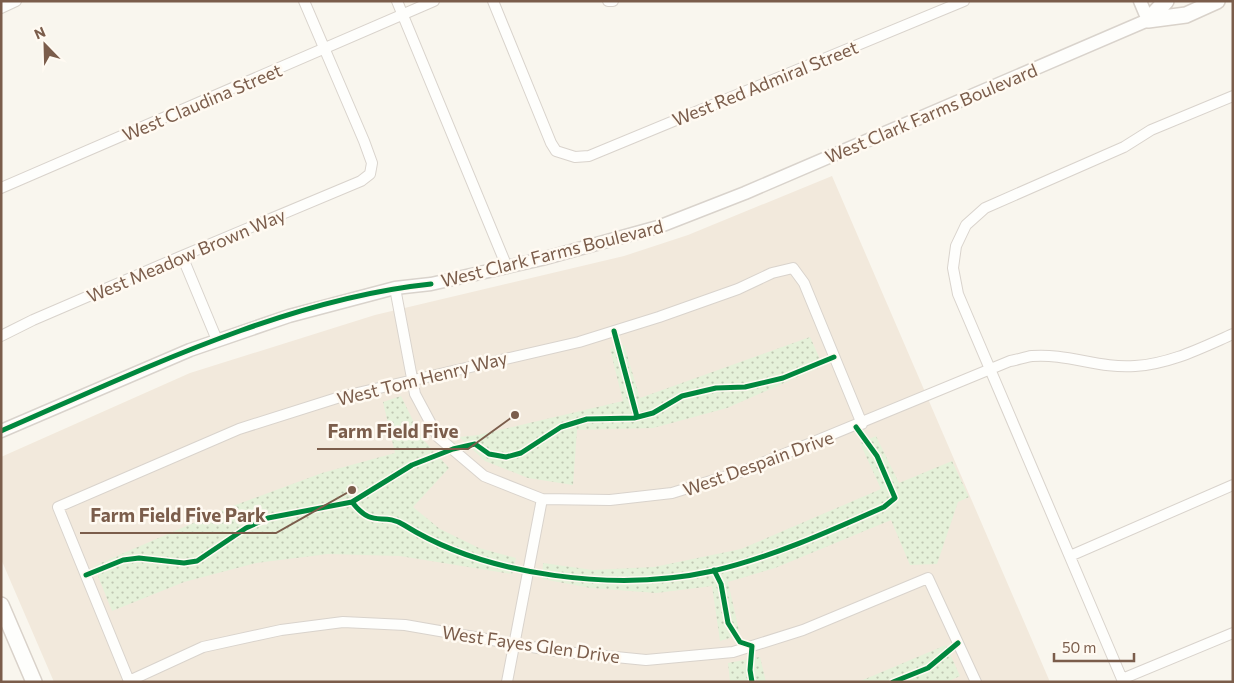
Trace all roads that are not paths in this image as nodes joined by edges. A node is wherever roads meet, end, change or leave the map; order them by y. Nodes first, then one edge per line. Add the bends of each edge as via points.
1 (16, 1) edge
2 (304, 1) edge
3 (397, 1) edge
4 (434, 1) edge
5 (493, 1) edge
6 (608, 1) edge
7 (613, 1) edge
8 (964, 1) edge
9 (1140, 1) edge
10 (1166, 1) edge
11 (1217, 1) edge
12 (1, 8) edge
13 (402, 14) junction
14 (1148, 20) junction
15 (325, 49) junction
16 (1233, 96) edge
17 (1, 188) edge
18 (182, 256) junction
19 (507, 267) junction
20 (395, 288) junction
21 (1233, 334) edge
22 (1, 336) edge
23 (217, 340) junction
24 (991, 370) junction
25 (412, 379) junction
26 (862, 424) junction
27 (1, 431) edge
28 (1233, 486) edge
29 (542, 499) junction
30 (1070, 556) junction
31 (1, 605) edge
32 (1233, 633) edge
33 (514, 644) junction
34 (129, 680) joint
35 (34, 682) edge
36 (507, 682) edge
37 (976, 682) edge

1 - 12 street
2 - 15 street
3 - 13 street
4 - 13 street, West Claudina Street
5 - 8 street, West Red Admiral Street via 551,143 556,152 565,156 589,156
6 - 7 street
9 - 14 street
10 - 14 main road, West Clark Farms Boulevard
11 - 14 main road, West Clark Farms Boulevard via 1186,15
13 - 15 street, West Claudina Street
13 - 19 street
14 - 19 street, West Clark Farms Boulevard via 745,193 658,227
15 - 17 street, West Claudina Street
15 - 18 street, West Meadow Brown Way via 372,162 370,174 361,181
16 - 24 street via 1151,130 1124,147 984,208 966,225 956,246 953,268 958,294
18 - 22 street, West Meadow Brown Way
18 - 23 street
19 - 20 street, West Clark Farms Boulevard via 431,284
20 - 23 street, West Clark Farms Boulevard via 344,300
20 - 25 street, West Despain Drive
21 - 24 street, West Despain Drive via 1166,361 1134,366 1032,356
23 - 27 street, West Clark Farms Boulevard
24 - 26 street, West Despain Drive
24 - 30 street
25 - 26 street, West Tom Henry Way via 579,342 659,317 738,289 772,273 793,268 804,284
25 - 29 street, West Despain Drive via 415,394 438,437 484,476
25 - 34 street, West Tom Henry Way via 340,397 239,429 58,507
26 - 29 street, West Despain Drive via 743,471 672,494 610,500
28 - 30 street
29 - 33 street
30 - 32 street via 1122,679
31 - 35 main road
33 - 34 street, West Fayes Glen Drive via 405,625 343,622 281,630 203,647
33 - 36 street
33 - 37 street, West Fayes Glen Drive via 646,660 733,652 803,630 928,578

